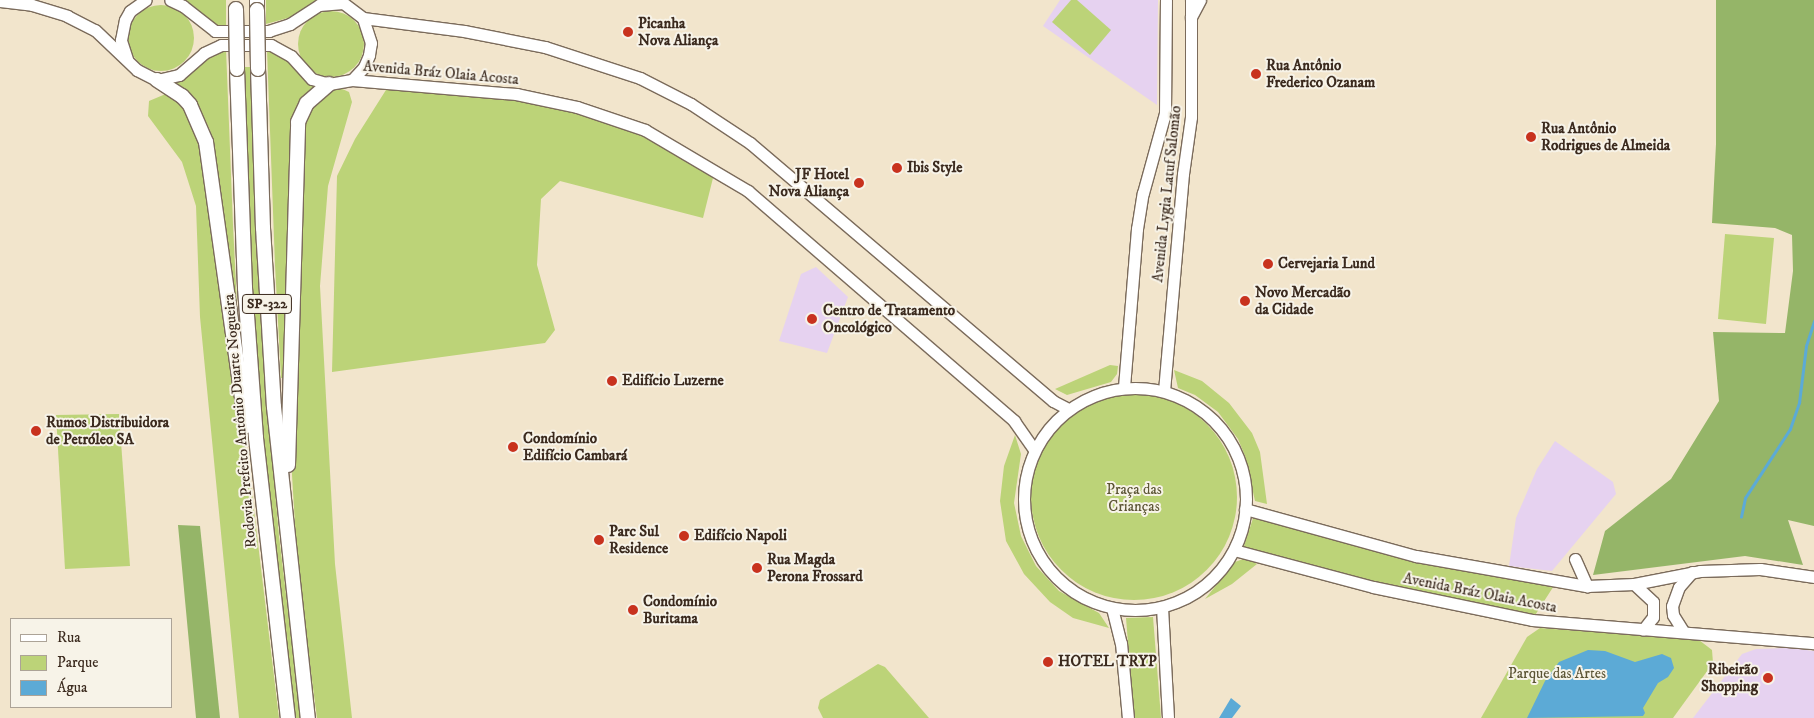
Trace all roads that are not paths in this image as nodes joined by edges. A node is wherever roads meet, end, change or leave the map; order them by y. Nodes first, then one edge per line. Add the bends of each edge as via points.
1 (146, 0) edge
2 (170, 0) edge
3 (1166, 0) edge
4 (1191, 0) edge
5 (1200, 0) edge
6 (0, 1) edge
7 (336, 1) edge
8 (37, 2) edge
9 (235, 5) edge
10 (257, 5) edge
11 (1191, 17) junction
12 (363, 18) junction
13 (128, 60) junction
14 (157, 80) junction
15 (352, 80) junction
16 (329, 84) junction
17 (1124, 387) junction
18 (1164, 391) junction
19 (1068, 409) junction
20 (1034, 450) junction
21 (1245, 509) junction
22 (266, 538) junction
23 (287, 538) junction
24 (1234, 550) junction
25 (1576, 558) dead end
26 (1692, 572) junction
27 (1814, 577) edge
28 (1634, 584) junction
29 (1587, 586) junction
30 (1162, 607) junction
31 (1112, 608) junction
32 (1643, 630) junction
33 (1683, 631) junction
34 (1814, 643) edge
35 (288, 718) edge
36 (308, 718) edge
37 (1128, 718) edge
38 (1168, 718) edge

1 - 13 main road via 130,11 121,30 123,51
2 - 7 main road via 184,6 215,31 274,30 319,5
3 - 17 main road, Avenida Lygia Latuf Salomão via 1165,113 1143,193 1137,229
4 - 11 main road, Avenida Lygia Latuf Salomão
5 - 11 main road
6 - 8 main road
7 - 12 main road via 351,7
8 - 13 main road via 95,30
9 - 22 highway, Rodovia Prefeito Antônio Duarte Nogueira / SP-322, bridge via 245,296
10 - 23 highway, SP-322, bridge via 268,319
11 - 18 main road, Avenida Lygia Latuf Salomão via 1191,117
12 - 15 main road via 371,43 369,55 364,67
12 - 19 main road via 464,31 545,47 640,78 692,104 750,143 1054,401
13 - 14 main road via 144,75
14 - 16 main road via 179,75 204,54 221,45 270,45 291,56 312,79
14 - 22 highway via 190,105 206,142 248,436
15 - 16 main road, Avenida Bráz Olaia Acosta
15 - 20 main road, Avenida Bráz Olaia Acosta via 516,94 577,107 644,130 748,191 1014,421
16 - 23 highway via 307,103 298,122
17 - 18 main road
17 - 19 main road via 1086,398
18 - 21 main road via 1203,411 1227,438 1240,464 1245,486
19 - 20 main road via 1051,425
20 - 31 main road via 1025,478 1024,500 1030,536 1043,562 1056,578 1073,592
21 - 24 main road
21 - 29 main road, Avenida Bráz Olaia Acosta via 1416,556
22 - 35 highway, Rodovia Prefeito Antônio Duarte Nogueira / SP-322
23 - 36 highway, SP-322
24 - 30 main road via 1204,587
24 - 32 main road, Avenida Bráz Olaia Acosta via 1373,587 1532,620
25 - 29 main road
26 - 27 main road, Avenida Bráz Olaia Acosta via 1760,569
26 - 28 main road, Avenida Bráz Olaia Acosta
26 - 33 main road via 1682,583 1672,606 1673,615
28 - 29 main road, Avenida Bráz Olaia Acosta
28 - 32 main road via 1653,602 1653,617
30 - 31 main road via 1137,611
30 - 38 main road
31 - 37 main road via 1121,643
32 - 33 main road, Avenida Bráz Olaia Acosta
33 - 34 main road, Avenida Bráz Olaia Acosta

